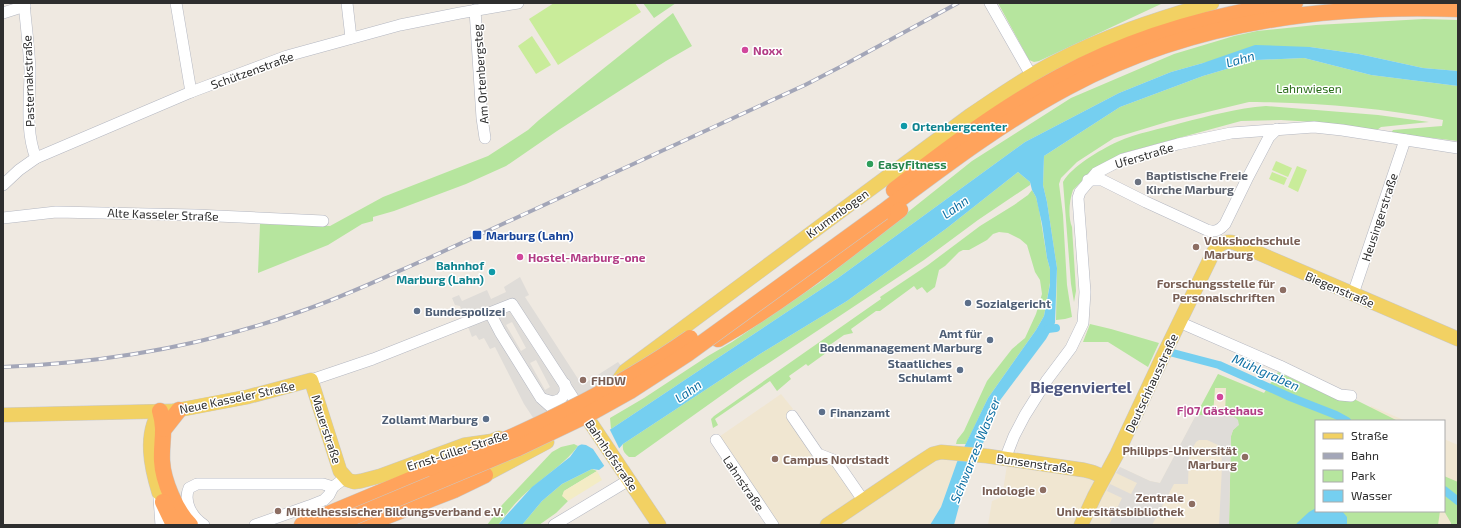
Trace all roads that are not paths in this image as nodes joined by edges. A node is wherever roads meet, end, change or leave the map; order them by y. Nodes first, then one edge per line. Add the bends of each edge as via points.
1 (176, 3) edge
2 (347, 3) edge
3 (518, 3) edge
4 (1212, 3) edge
5 (1295, 3) edge
6 (990, 4) edge
7 (24, 5) edge
8 (478, 8) edge
9 (1458, 10) edge
10 (3, 13) edge
11 (351, 38) junction
12 (1031, 75) junction
13 (191, 92) junction
14 (1276, 129) junction
15 (1257, 130) junction
16 (485, 138) dead end
17 (1405, 140) junction
18 (1265, 146) junction
19 (1458, 148) edge
20 (36, 158) junction
21 (1113, 164) junction
22 (1088, 180) junction
23 (1113, 184) junction
24 (3, 185) edge
25 (882, 211) junction
26 (3, 218) edge
27 (323, 221) dead end
28 (1219, 237) junction
29 (1353, 294) junction
30 (490, 313) junction
31 (1179, 322) junction
32 (461, 324) joint
33 (1458, 339) edge
34 (646, 355) junction
35 (311, 380) junction
36 (565, 384) junction
37 (623, 391) junction
38 (1351, 396) dead end
39 (541, 398) junction
40 (179, 410) junction
41 (561, 410) junction
42 (132, 411) junction
43 (160, 412) junction
44 (3, 415) edge
45 (792, 416) dead end
46 (586, 418) junction
47 (157, 432) junction
48 (716, 440) dead end
49 (436, 455) junction
50 (1005, 459) junction
51 (485, 475) junction
52 (1104, 477) junction
53 (345, 478) junction
54 (627, 478) junction
55 (332, 486) junction
56 (159, 493) junction
57 (863, 500) junction
58 (161, 525) edge
59 (174, 525) edge
60 (190, 525) edge
61 (204, 525) edge
62 (255, 525) edge
63 (302, 525) edge
64 (334, 525) edge
65 (364, 525) edge
66 (554, 525) edge
67 (659, 525) edge
68 (772, 525) edge
69 (827, 525) edge
70 (1081, 525) edge

1 - 13 street
2 - 11 street
3 - 8 street, Schützenstraße
4 - 12 main road, Krummbogen via 1134,27 1076,51
5 - 25 highway via 1220,17 1157,34 1059,76 946,150
6 - 12 street
7 - 10 street
7 - 20 street, Pasternakstraße via 30,69 30,130 32,149
8 - 11 street, Schützenstraße
8 - 16 street, Am Ortenbergsteg
9 - 25 highway via 1391,9 1316,13 1241,25 1164,46 1087,78 1041,102 984,138
11 - 13 street, Schützenstraße via 276,59
12 - 34 main road, Krummbogen via 969,116
13 - 20 street, Schützenstraße
14 - 15 street, Uferstraße
14 - 17 street, Uferstraße via 1314,127
14 - 18 street, Deutschhausstraße
15 - 18 street via 1264,138
15 - 21 street, Uferstraße via 1216,135 1123,159
17 - 19 street, Uferstraße
17 - 29 street, Heusingerstraße
18 - 28 street, Deutschhausstraße
20 - 24 street, Schützenstraße
21 - 22 street, Uferstraße
21 - 23 street
22 - 23 street, Biegenstraße via 1102,180
22 - 50 street, Uferstraße via 1080,192 1078,201 1085,292 1083,323 1071,348 1025,415
23 - 28 street, Biegenstraße
25 - 37 highway via 819,273 784,298 754,318
25 - 63 highway, bridge via 620,383 513,436
25 - 64 highway, bridge via 687,354 630,391 518,448
26 - 27 street, Alte Kasseler Straße via 56,212
28 - 29 main road, Biegenstraße
28 - 31 main road, Deutschhausstraße via 1218,246
29 - 33 main road, Biegenstraße
30 - 32 street, Bahnhofstraße
30 - 36 street, Bahnhofstraße via 512,304
30 - 39 street
31 - 38 street via 1340,395
31 - 52 main road, Deutschhausstraße
32 - 35 street, Neue Kasseler Straße via 373,359
34 - 37 main road, Krummbogen via 635,368
34 - 46 main road, Krummbogen via 625,371 609,395
35 - 40 main road, Neue Kasseler Straße via 247,397
35 - 53 main road, Mauerstraße via 338,465
36 - 39 street via 566,393 561,399 553,402
36 - 46 street, Bahnhofstraße
37 - 46 main road, Krummbogen via 611,403
39 - 41 street via 551,407
40 - 43 main road, Neue Kasseler Straße
40 - 47 highway
41 - 46 main road, Ernst-Giller-Straße via 577,412
41 - 49 main road, Ernst-Giller-Straße via 492,441 472,443
42 - 43 main road, Neue Kasseler Straße
42 - 44 main road, Neue Kasseler Straße
42 - 47 main road
43 - 47 highway
45 - 57 street via 818,454 836,461
46 - 51 main road
46 - 54 main road, Bahnhofstraße
47 - 56 main road via 152,461
47 - 60 highway via 163,470 172,496
48 - 68 street, Lahnstraße
49 - 51 main road
49 - 53 main road, Ernst-Giller-Straße via 375,478 354,482
50 - 52 main road, Bunsenstraße via 1084,470
50 - 57 main road, Bunsenstraße via 958,453 933,454
51 - 65 highway via 454,490
52 - 70 main road, Deutschhausstraße
53 - 55 street
54 - 66 street
54 - 67 main road, Bahnhofstraße
55 - 61 street via 197,484 189,488 187,502 190,510
55 - 62 street via 324,500
56 - 58 street
56 - 59 highway
57 - 69 main road

